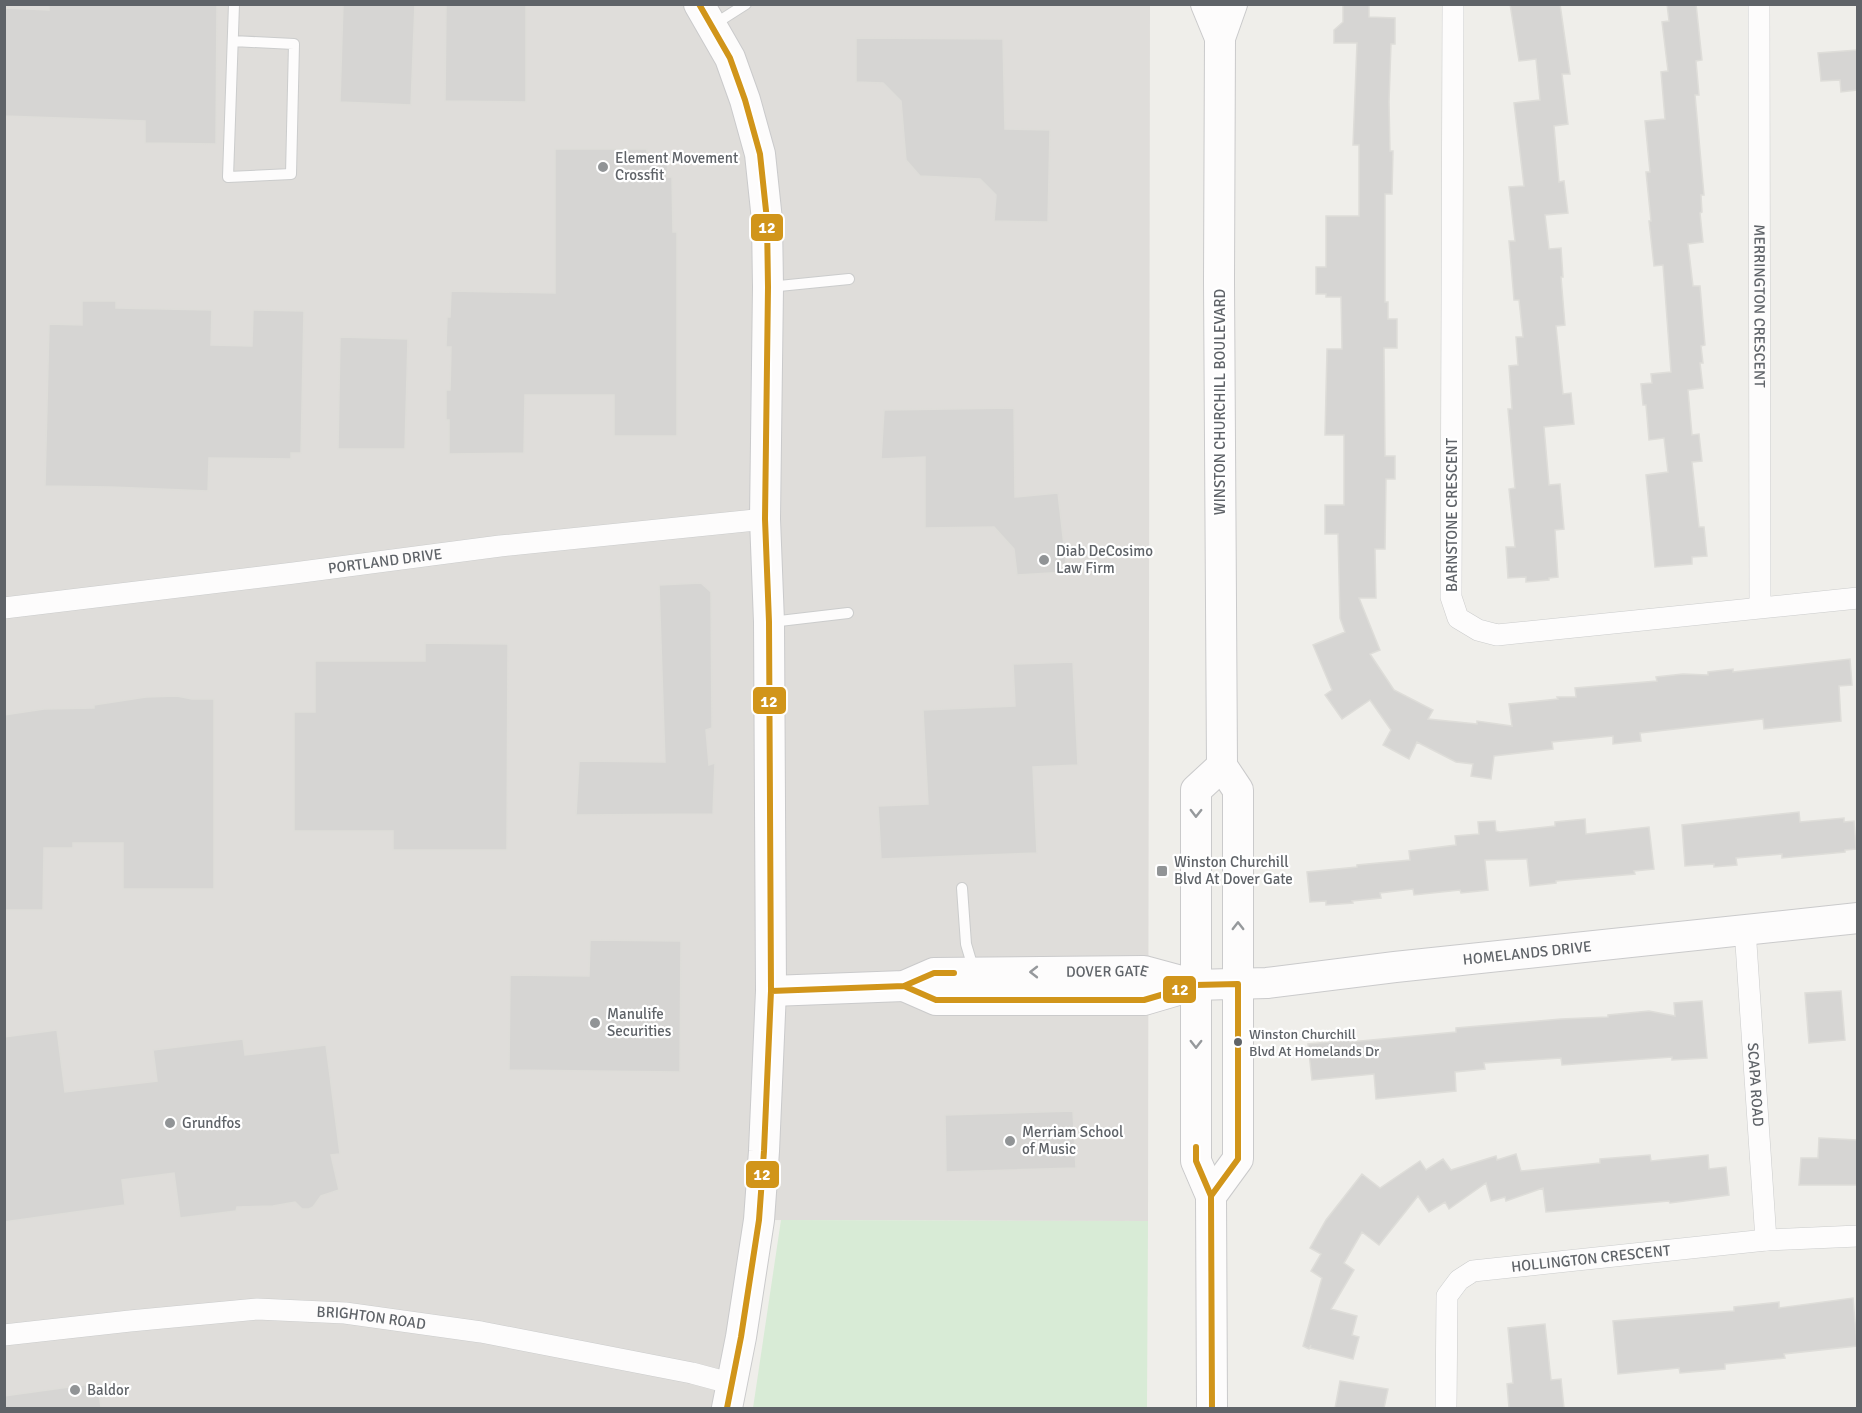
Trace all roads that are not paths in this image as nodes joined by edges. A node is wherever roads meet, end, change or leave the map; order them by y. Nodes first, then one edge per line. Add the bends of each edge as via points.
1 (234, 4) edge
2 (746, 4) edge
3 (1206, 4) edge
4 (1232, 4) edge
5 (1453, 4) edge
6 (1759, 4) edge
7 (705, 15) edge
8 (1220, 38) junction
9 (233, 41) junction
10 (849, 279) dead end
11 (768, 287) junction
12 (765, 519) junction
13 (1857, 598) edge
14 (1760, 607) junction
15 (4, 608) edge
16 (848, 613) dead end
17 (769, 622) junction
18 (1222, 766) junction
19 (962, 888) dead end
20 (1857, 918) edge
21 (1745, 929) junction
22 (974, 972) junction
23 (1238, 984) junction
24 (1195, 985) junction
25 (904, 986) junction
26 (771, 991) junction
27 (1211, 1196) junction
28 (1857, 1236) edge
29 (1766, 1240) junction
30 (4, 1335) edge
31 (730, 1396) edge
32 (1212, 1408) edge
33 (1446, 1408) edge

1 - 9 lane
2 - 7 lane
3 - 8 street, WINSTON CHURCHILL BOULEVARD
4 - 8 street, WINSTON CHURCHILL BOULEVARD
5 - 14 street, BARNSTONE CRESCENT via 1451,597 1458,618 1497,635
6 - 14 street, MERRINGTON CRESCENT
7 - 11 street via 730,58 760,153
8 - 18 street, WINSTON CHURCHILL BOULEVARD
9 - 9 lane via 228,177 291,174 294,44
10 - 11 lane
11 - 12 street
12 - 15 street, PORTLAND DRIVE via 500,546
12 - 17 street
13 - 14 street, BARNSTONE CRESCENT
16 - 17 lane
17 - 26 street
23 -> 18 street via 1238,790
18 -> 24 street via 1196,790
19 - 22 lane via 966,944
20 - 21 street, HOMELANDS DRIVE
21 - 23 street, HOMELANDS DRIVE via 1267,984
21 - 29 street, SCAPA ROAD
24 -> 22 street, DOVER GATE via 1144,971
22 - 25 street, DOVER GATE via 934,973
23 - 24 street, HOMELANDS DRIVE
23 - 27 street via 1238,1159
24 - 25 street, DOVER GATE via 1144,1000 936,1000
24 -> 27 street via 1196,1161
25 - 26 street, DOVER GATE
26 - 31 street via 759,1220
27 - 32 street
28 - 29 street, HOLLINGTON CRESCENT
29 - 33 street, HOLLINGTON CRESCENT via 1473,1271 1459,1280 1447,1296
30 - 31 street, BRIGHTON ROAD via 257,1309 345,1312 481,1332 692,1373

